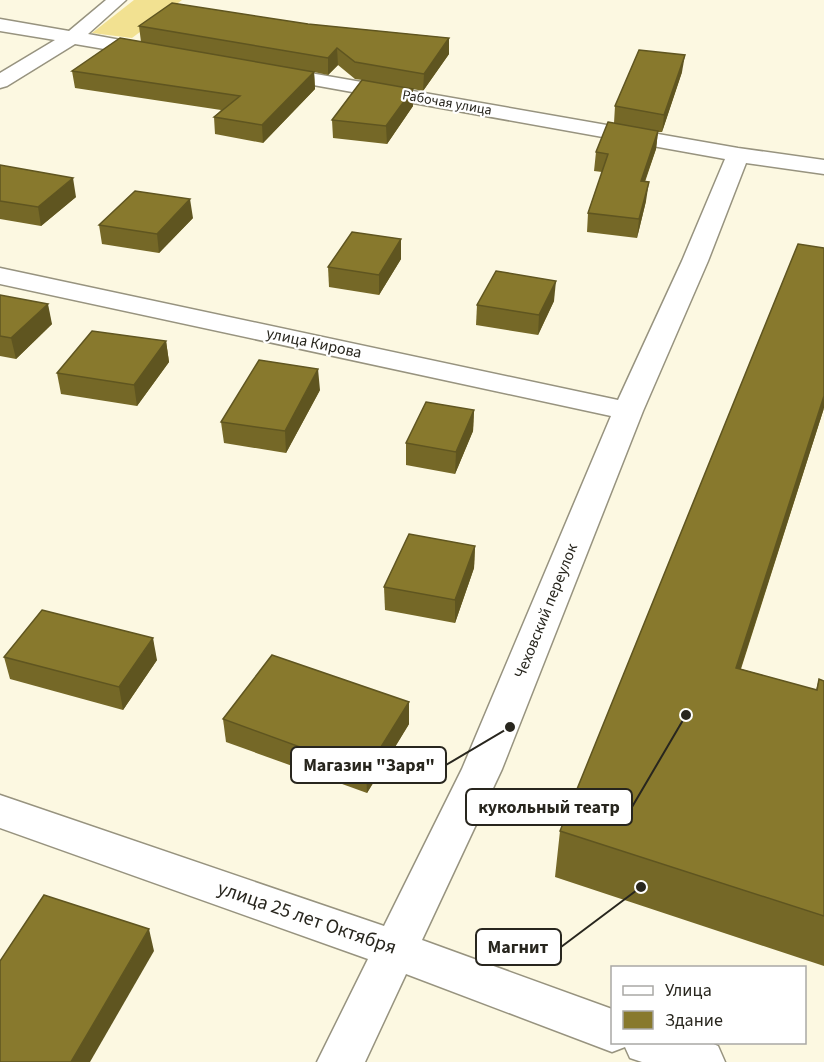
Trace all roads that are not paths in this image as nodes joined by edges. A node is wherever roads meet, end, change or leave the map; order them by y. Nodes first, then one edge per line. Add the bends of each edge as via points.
1 (117, 0) edge
2 (0, 25) edge
3 (73, 37) junction
4 (178, 56) edge
5 (248, 68) edge
6 (0, 82) edge
7 (738, 155) junction
8 (824, 167) edge
9 (0, 276) edge
10 (628, 411) junction
11 (0, 811) edge
12 (395, 949) junction
13 (611, 1030) edge
14 (652, 1044) edge
15 (341, 1062) edge
16 (701, 1062) edge

1 - 3 street
2 - 3 street
3 - 4 street
3 - 6 street
5 - 7 street, Рабочая улица
7 - 8 street, Рабочая улица
7 - 10 street, Чеховский переулок via 696,261
9 - 10 street, улица Кирова
10 - 12 street, Чеховский переулок via 482,769
11 - 12 street, улица 25 лет Октября
12 - 13 street, улица 25 лет Октября
12 - 15 street, Чеховский переулок
14 - 16 street

